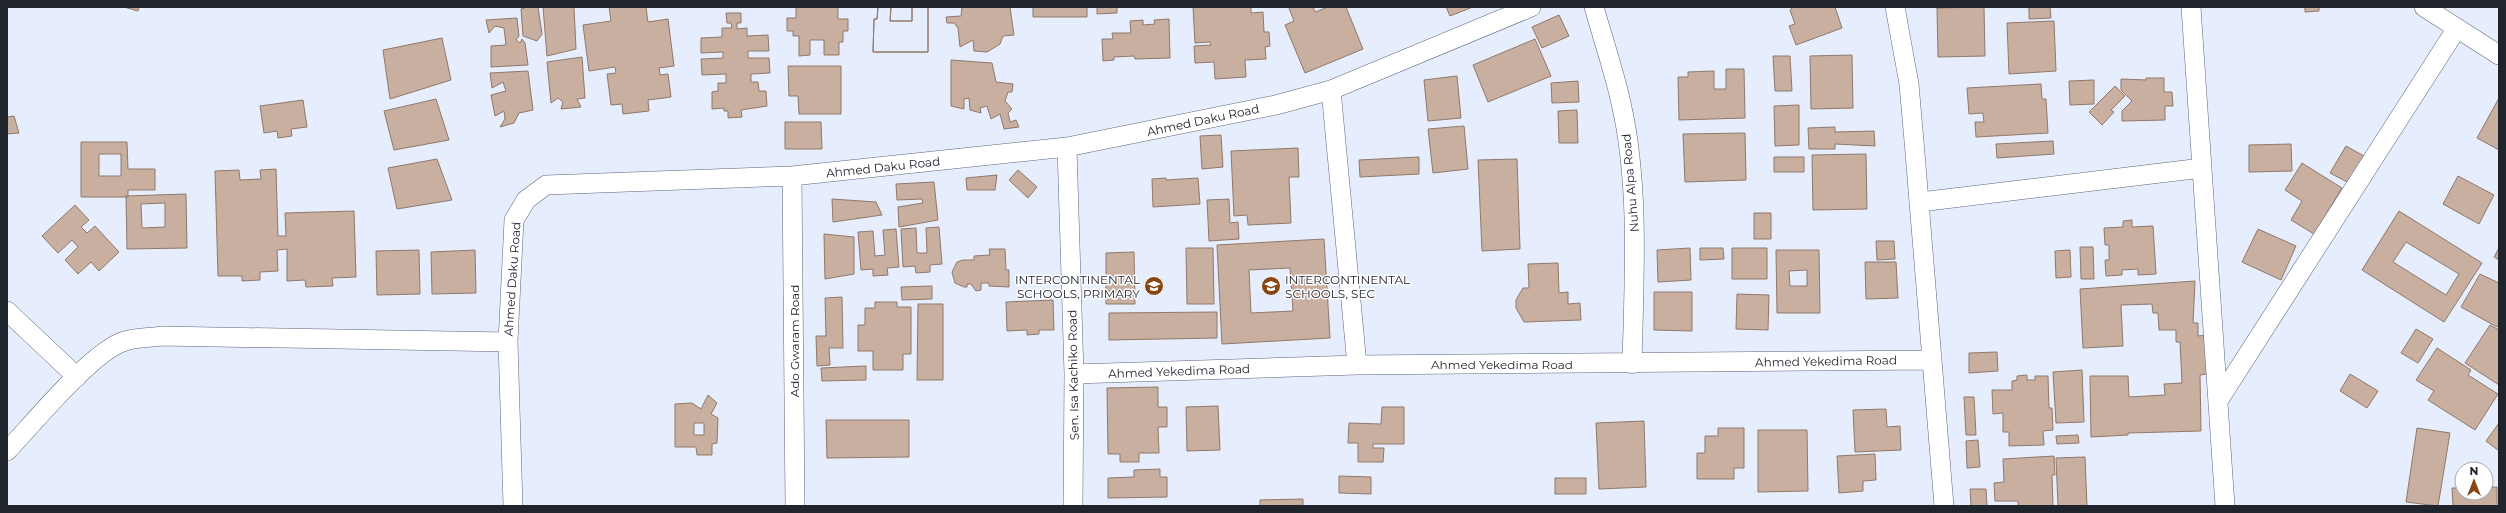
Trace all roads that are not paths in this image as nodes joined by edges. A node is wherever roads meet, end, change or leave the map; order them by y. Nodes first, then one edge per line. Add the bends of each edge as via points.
1 (1531, 7) edge
2 (1594, 7) edge
3 (1895, 7) edge
4 (2191, 7) edge
5 (2424, 7) edge
6 (2457, 28) junction
7 (2499, 54) edge
8 (1331, 90) junction
9 (1067, 147) junction
10 (2202, 168) junction
11 (792, 176) junction
12 (1920, 202) junction
13 (7, 311) edge
14 (508, 342) junction
15 (1931, 360) junction
16 (1632, 364) junction
17 (1357, 365) junction
18 (1074, 374) junction
19 (77, 377) junction
20 (2218, 401) junction
21 (7, 452) edge
22 (513, 506) edge
23 (795, 506) edge
24 (1073, 506) edge
25 (1944, 506) edge
26 (2225, 506) edge

1 - 8 street, Ahmed Daku Road
2 - 16 street, Nuhu Alpa Road via 1622,104 1630,170 1635,240
3 - 12 street via 1909,84
4 - 10 street
5 - 6 street
6 - 7 street
6 - 20 street
8 - 9 street, Ahmed Daku Road via 1276,105
8 - 17 street
9 - 11 street, Ahmed Daku Road
9 - 18 street, Sen. Isa Kachiko Road
10 - 12 street
10 - 20 street
11 - 14 street, Ahmed Daku Road via 546,185 526,200 514,220
11 - 23 street, Ado Gwaram Road
12 - 15 street
13 - 19 street
14 - 19 street via 161,336 124,341 101,355
14 - 22 street, Ahmed Daku Road
15 - 16 street, Ahmed Yekedima Road
15 - 25 street
16 - 17 street, Ahmed Yekedima Road
17 - 18 street, Ahmed Yekedima Road
18 - 24 street, Sen. Isa Kachiko Road
19 - 21 street
20 - 26 street

